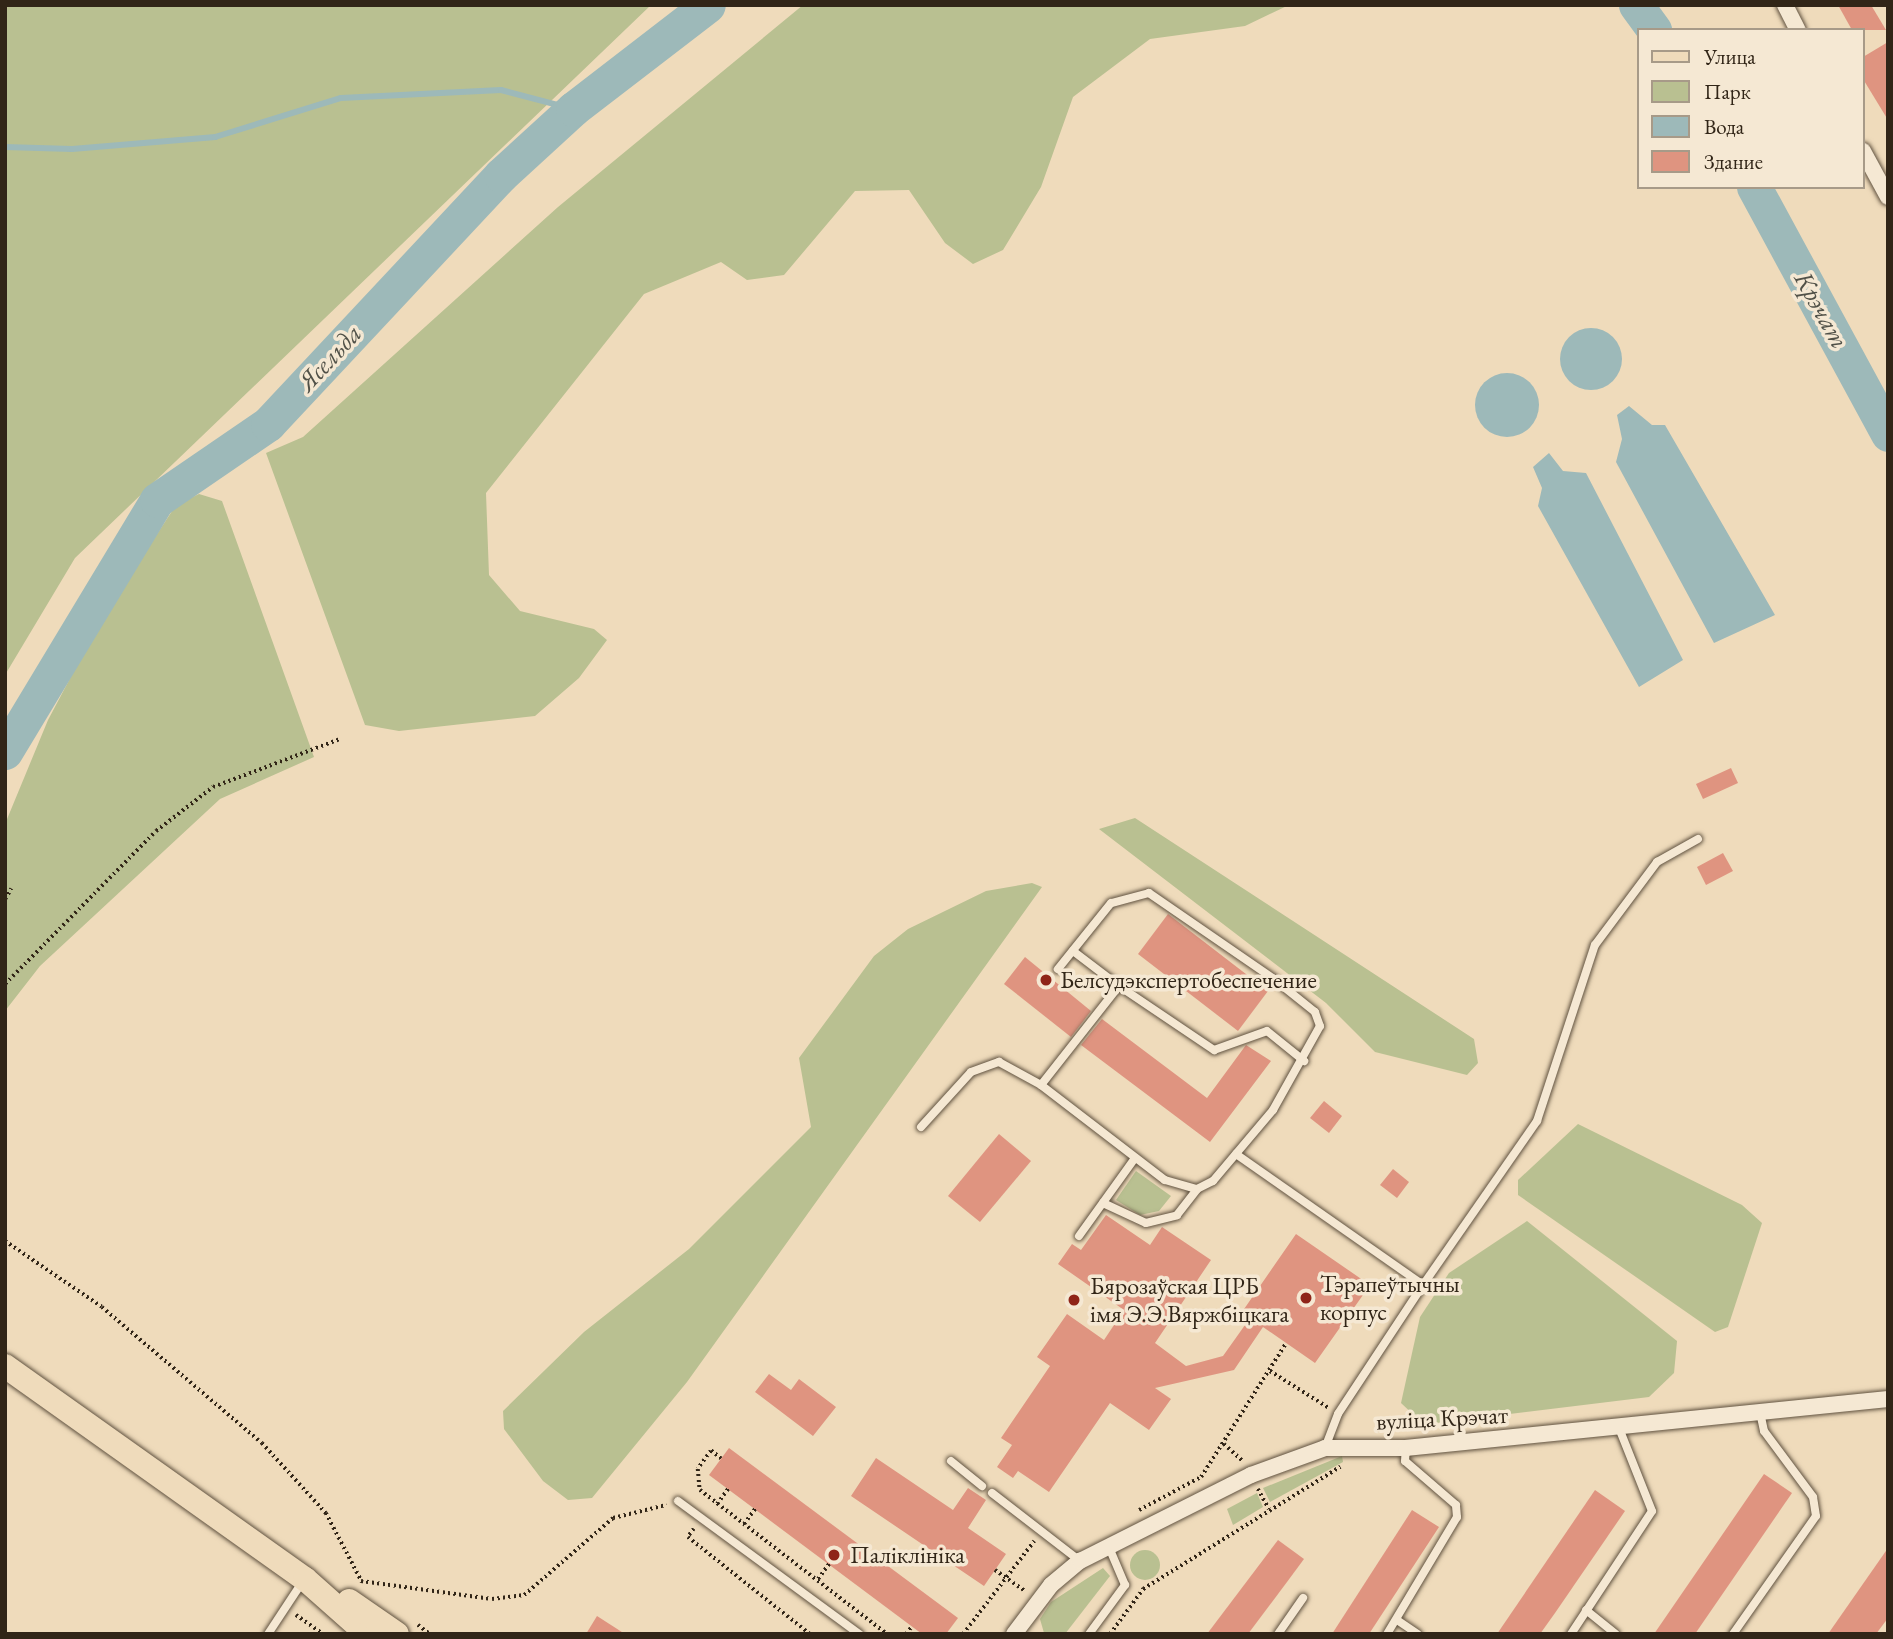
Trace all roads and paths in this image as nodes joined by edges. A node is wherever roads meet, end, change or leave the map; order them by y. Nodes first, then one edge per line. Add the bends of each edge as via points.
1 (1785, 5) edge
2 (1797, 28) edge
3 (1865, 155) edge
4 (1888, 197) edge
5 (340, 739) dead end
6 (1698, 839) dead end
7 (11, 889) dead end
8 (5, 899) edge
9 (1073, 951) junction
10 (1058, 969) dead end
11 (5, 984) edge
12 (1119, 986) junction
13 (1304, 1061) junction
14 (1041, 1085) junction
15 (921, 1127) dead end
16 (1236, 1154) junction
17 (1135, 1158) junction
18 (1197, 1189) junction
19 (1103, 1203) junction
20 (1079, 1236) dead end
21 (5, 1241) edge
22 (1423, 1285) junction
23 (1286, 1343) dead end
24 (5, 1366) edge
25 (1270, 1371) junction
26 (1888, 1399) edge
27 (1760, 1409) junction
28 (1338, 1414) junction
29 (1619, 1428) junction
30 (1355, 1444) junction
31 (1325, 1448) junction
32 (1406, 1448) junction
33 (721, 1459) dead end
34 (951, 1461) dead end
35 (982, 1486) dead end
36 (728, 1489) dead end
37 (992, 1493) dead end
38 (678, 1502) joint
39 (717, 1504) junction
40 (755, 1509) dead end
41 (1128, 1516) dead end
42 (744, 1524) junction
43 (1042, 1531) junction
44 (708, 1534) dead end
45 (1110, 1549) junction
46 (1080, 1561) junction
47 (829, 1564) dead end
48 (995, 1570) dead end
49 (1006, 1578) junction
50 (305, 1579) junction
51 (817, 1580) junction
52 (1037, 1585) dead end
53 (1030, 1595) junction
54 (1303, 1598) dead end
55 (1022, 1604) dead end
56 (1586, 1610) junction
57 (1397, 1619) junction
58 (289, 1624) dead end
59 (912, 1626) dead end
60 (1020, 1632) edge
61 (268, 1634) edge
62 (323, 1634) edge
63 (367, 1634) edge
64 (397, 1634) edge
65 (810, 1634) edge
66 (859, 1634) edge
67 (887, 1634) edge
68 (906, 1634) edge
69 (964, 1634) edge
70 (1089, 1634) edge
71 (1110, 1634) edge
72 (1278, 1634) edge
73 (1387, 1634) edge
74 (1418, 1634) edge
75 (1571, 1634) edge
76 (1616, 1634) edge
77 (1733, 1634) edge

1 - 2 street
3 - 4 street
5 - 11 path via 213,787 156,831
6 - 22 lane via 1657,862 1595,945 1537,1121
7 - 8 path
9 - 10 lane
9 - 12 lane
9 - 13 lane via 1111,903 1149,893 1315,1012 1320,1026
12 - 13 lane via 1214,1050 1267,1031
12 - 14 lane
13 - 16 lane
14 - 15 lane via 999,1062 971,1072
14 - 17 lane
16 - 18 lane via 1213,1181
16 - 22 lane
17 - 18 lane via 1165,1180
17 - 19 lane
18 - 19 lane via 1178,1214 1146,1223
19 - 20 lane
21 - 38 path via 102,1307 262,1443 326,1513 361,1581 492,1598 524,1595 613,1518
22 - 28 lane
23 - 25 path
24 - 50 main road
25 - 28 path
25 - 41 path via 1201,1477
26 - 27 street, вуліца Крэчат
27 - 29 street, вуліца Крэчат
27 - 77 lane via 1764,1431 1813,1497 1816,1516
28 - 31 lane
29 - 32 street, вуліца Крэчат
29 - 56 lane via 1652,1511
30 - 31 street, вуліца Крэчат
30 - 32 street, вуліца Крэчат
30 - 71 path via 1354,1465 1337,1467 1143,1589
31 - 45 street, вуліца Крэчат via 1251,1475
32 - 57 lane via 1405,1461 1456,1505 1457,1517
33 - 39 path via 710,1451 698,1469 700,1490
34 - 35 lane
36 - 39 path
37 - 43 lane
38 - 66 lane
39 - 42 path
40 - 42 path
42 - 51 path
43 - 46 lane
43 - 49 path
44 - 65 path via 697,1525 688,1537
45 - 46 street, вуліца Крэчат
45 - 70 lane via 1125,1585
46 - 60 street, вуліца Крэчат via 1051,1585
47 - 51 path
48 - 49 path
49 - 53 path
49 - 69 path
50 - 61 lane
50 - 63 main road
50 - 64 main road via 333,1589
51 - 67 path
52 - 53 path
53 - 55 path
54 - 72 lane
56 - 75 lane
56 - 76 lane
57 - 73 lane
57 - 74 lane
58 - 62 path via 295,1614
59 - 68 path

